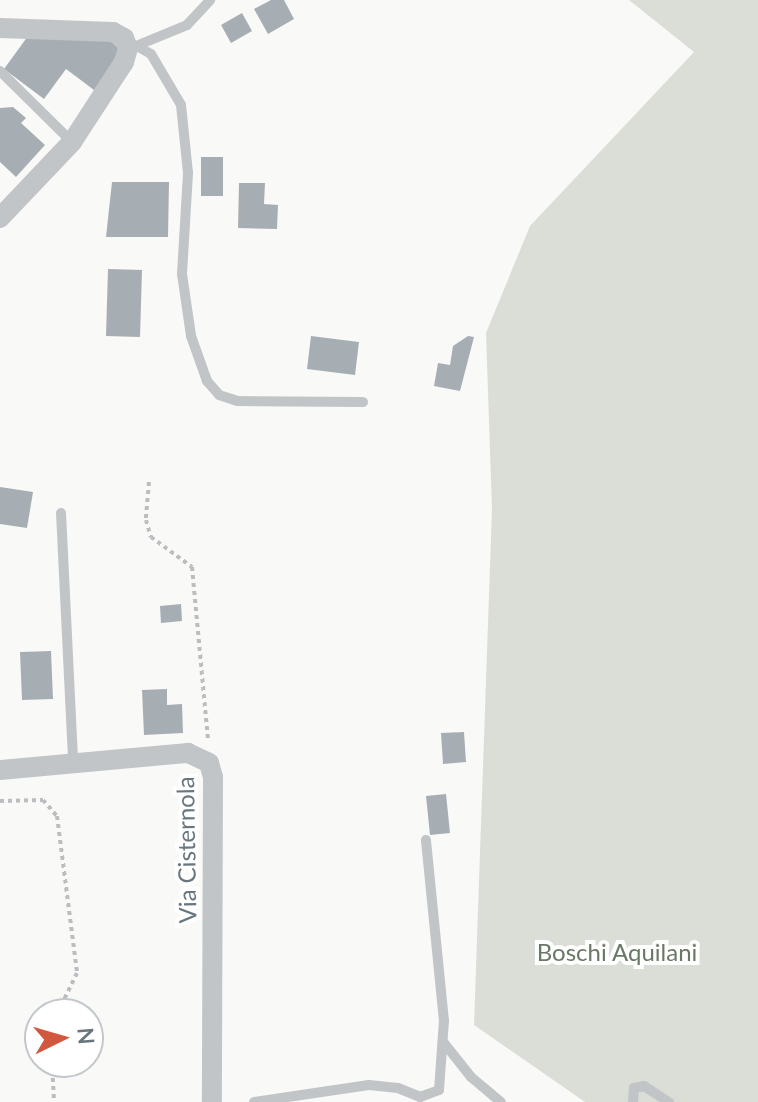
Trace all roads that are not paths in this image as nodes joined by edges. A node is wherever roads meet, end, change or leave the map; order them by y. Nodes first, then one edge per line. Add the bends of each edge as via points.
1 (210, 0) edge
2 (0, 28) edge
3 (132, 46) junction
4 (0, 71) edge
5 (72, 142) junction
6 (0, 218) edge
7 (363, 402) dead end
8 (61, 513) dead end
9 (73, 762) junction
10 (0, 770) edge
11 (426, 840) dead end
12 (444, 1043) junction
13 (212, 1102) edge
14 (254, 1102) edge
15 (501, 1102) edge
16 (633, 1102) edge
17 (669, 1102) edge

1 - 3 lane via 187,25
2 - 3 street via 109,31
3 - 5 street
3 - 7 lane via 151,54 181,105 188,173 182,274 191,336 207,381 219,395 237,401
4 - 5 lane
5 - 6 street
8 - 9 lane
9 - 10 street, Via Cisternola
9 - 13 street, Via Cisternola via 192,752 209,763 214,789
11 - 12 lane
12 - 14 lane via 440,1086 429,1096 369,1085
12 - 15 lane via 471,1077
16 - 17 lane via 633,1091 640,1086

